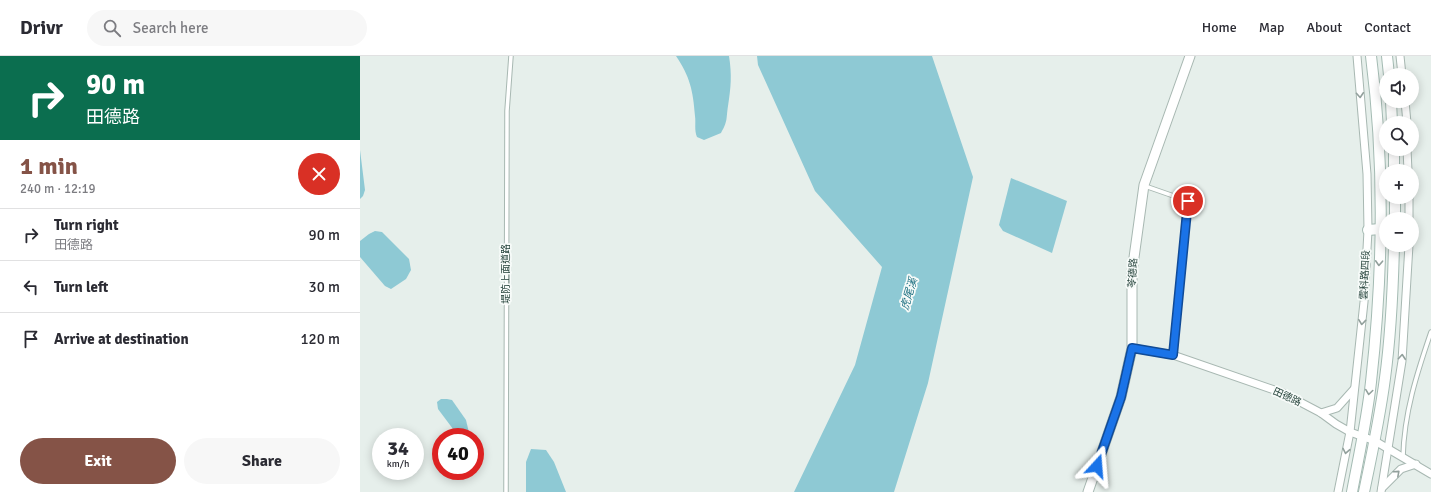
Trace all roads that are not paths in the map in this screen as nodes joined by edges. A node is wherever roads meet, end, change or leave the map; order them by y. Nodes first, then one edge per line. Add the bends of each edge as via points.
1 (511, 56) edge
2 (1190, 56) edge
3 (1357, 56) edge
4 (1371, 56) edge
5 (1387, 56) edge
6 (1400, 56) edge
7 (1388, 68) edge
8 (1401, 68) edge
9 (1144, 185) junction
10 (1380, 212) edge
11 (1379, 229) edge
12 (1368, 230) junction
13 (1379, 252) edge
14 (1394, 252) edge
15 (1409, 252) edge
16 (1431, 332) edge
17 (1132, 348) junction
18 (1173, 355) junction
19 (1354, 389) junction
20 (1320, 413) junction
21 (1350, 432) junction
22 (1362, 437) junction
23 (1375, 441) junction
24 (1388, 449) junction
25 (1403, 457) junction
26 (1416, 464) junction
27 (1431, 474) edge
28 (1381, 490) edge
29 (506, 492) edge
30 (1088, 492) edge
31 (1338, 492) edge
32 (1352, 492) edge
33 (1364, 492) edge

1 - 29 lane, 堤防上面道路 via 507,118
2 - 9 street, 苓德路
3 -> 12 street, 雲科路四段
4 - 10 main road, 雲科路四段 via 1379,138
5 - 7 main road
6 - 8 street
9 - 17 street, 苓德路 via 1132,272
9 - 18 lane via 1188,201
11 - 12 main road
12 -> 19 street, 雲科路四段 via 1364,302
13 -> 22 main road, 雲科路四段 via 1371,382
14 - 23 main road via 1386,377
24 -> 15 street via 1402,360
16 - 25 lane via 1416,377 1404,434
17 - 18 street, 田德路
17 - 30 street, 苓德路 via 1121,397
18 - 20 street, 田德路 via 1283,393
19 - 20 street via 1337,408
19 - 21 street, 雲科路四段
20 - 21 street, 田德路
21 - 22 street, 田德路
21 -> 31 street, 雲科路四段
22 - 23 street, 田德路
22 - 32 main road, 雲科路四段
23 - 24 street, 田德路
23 - 33 main road
24 - 25 street, 田德路
24 - 28 street
25 - 26 street, 田德路
26 - 27 street, 田德路
28 -> 26 street via 1401,469

